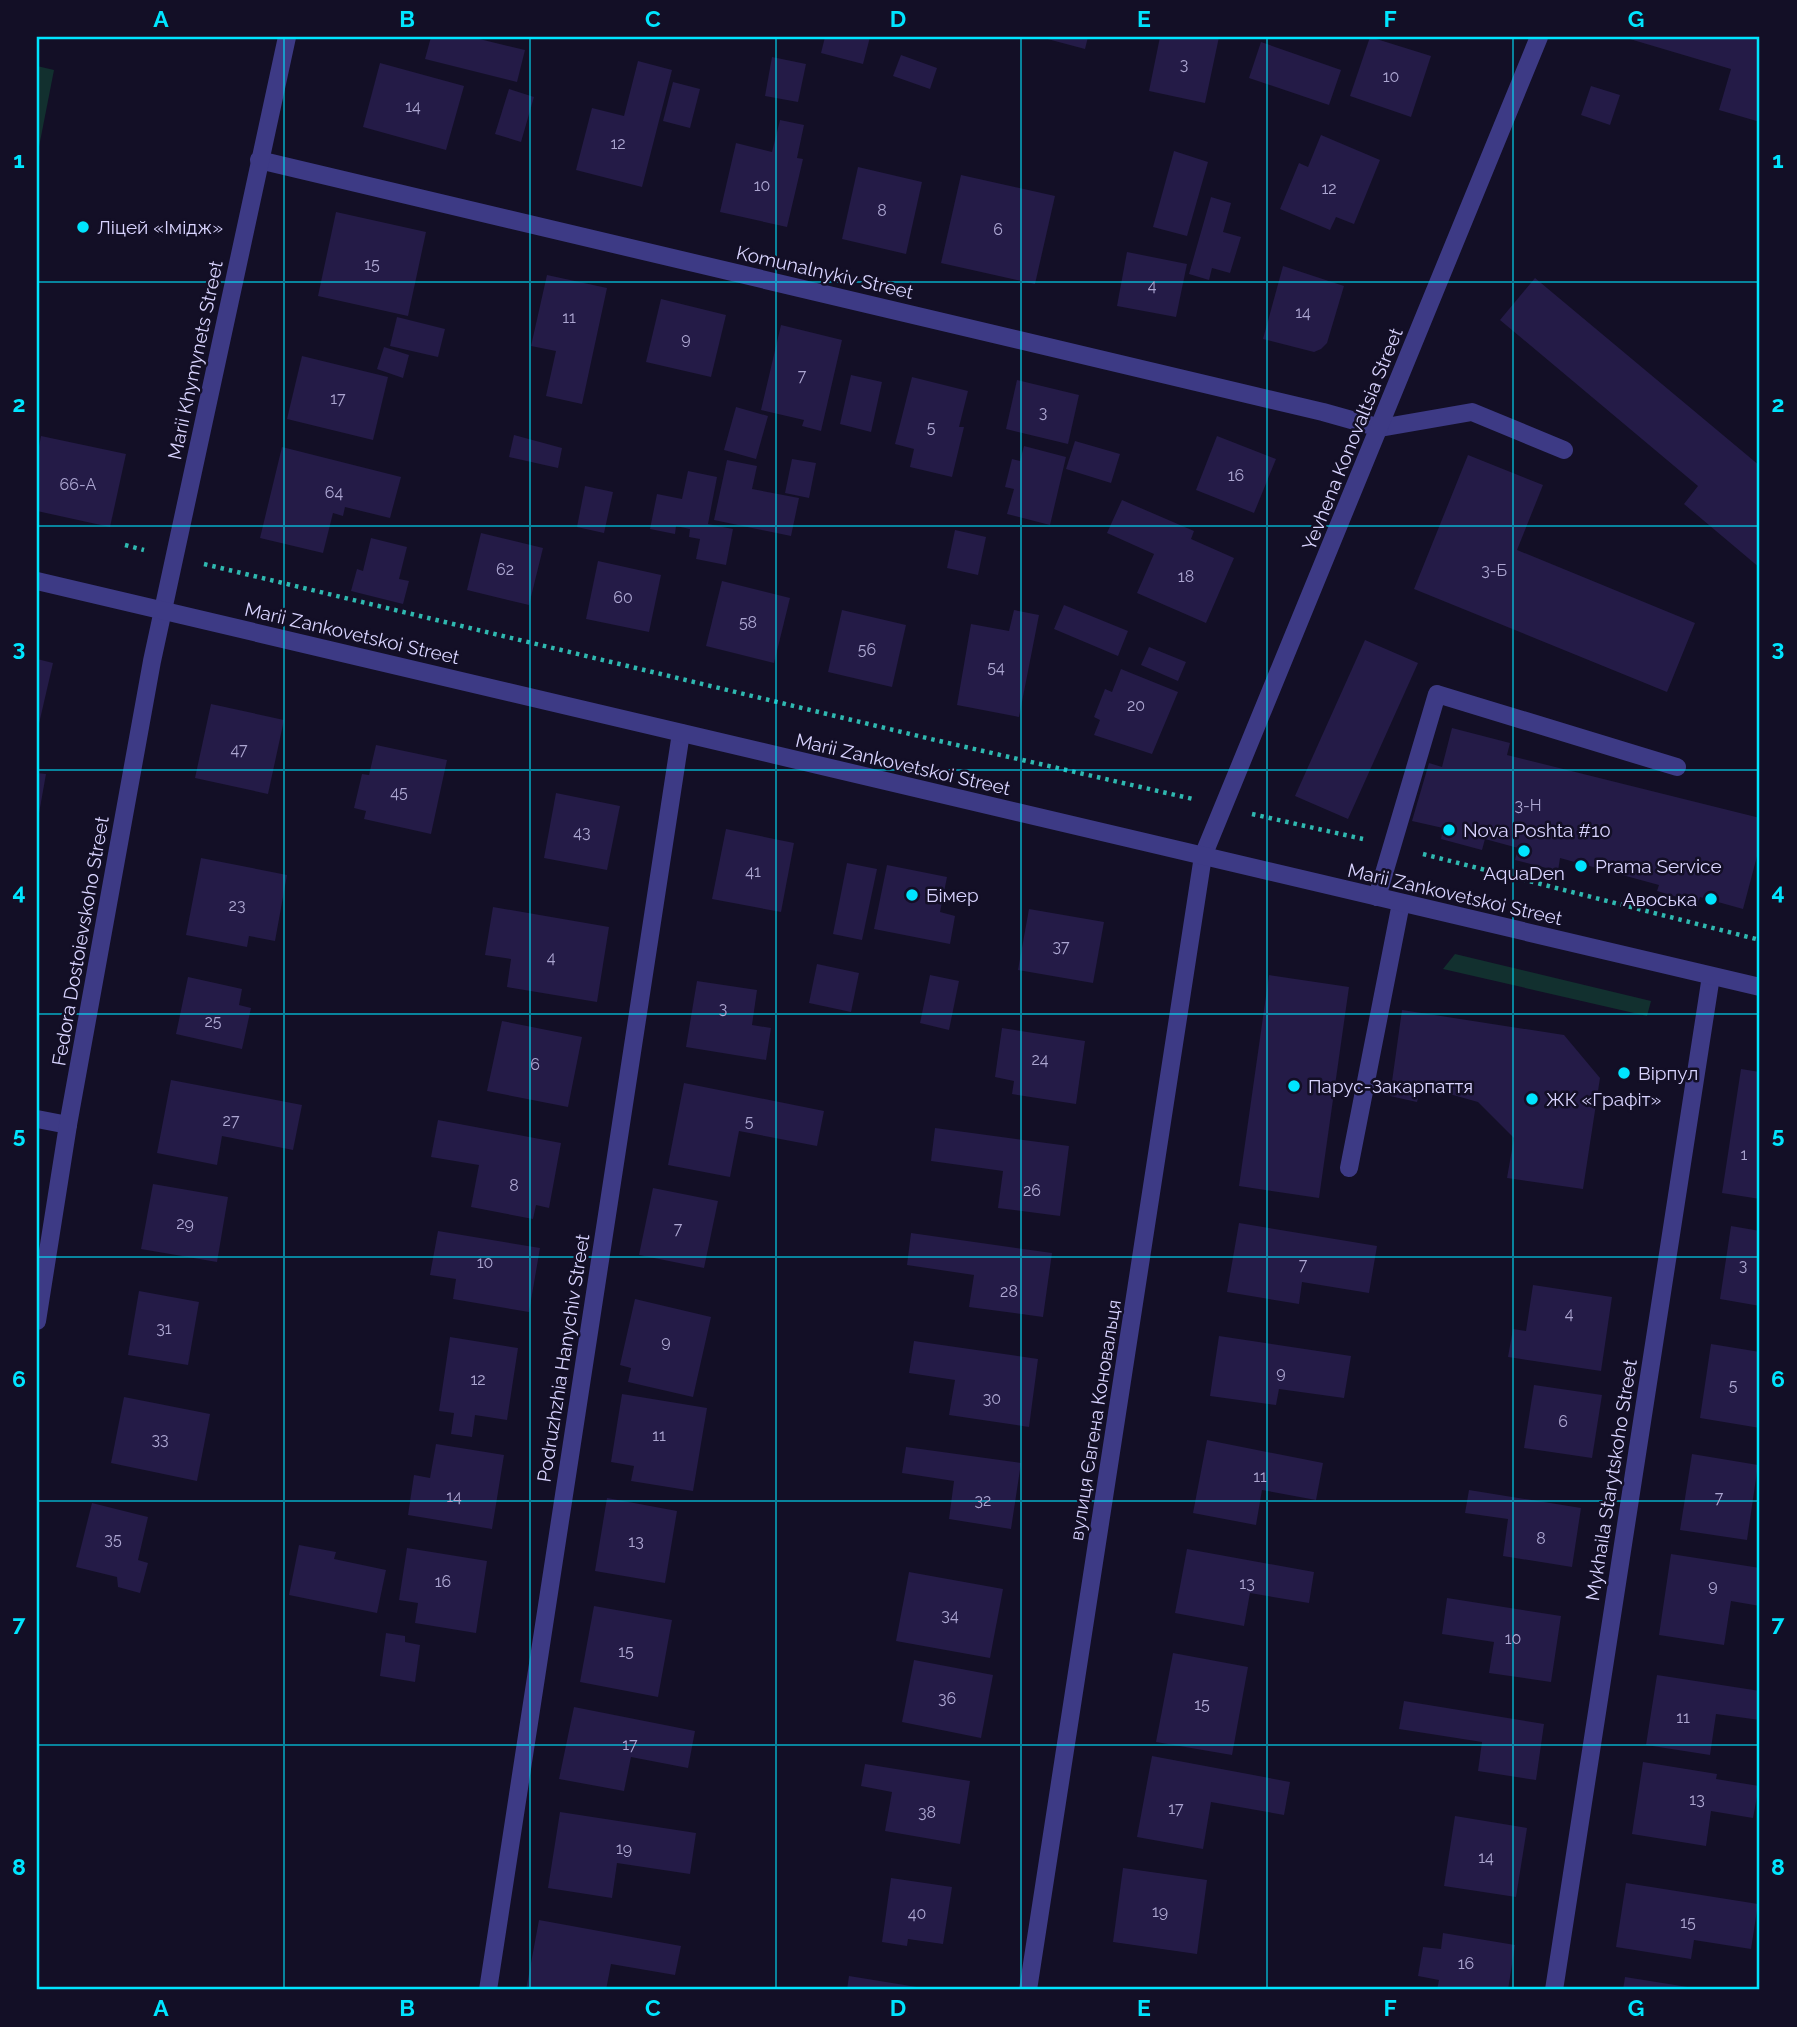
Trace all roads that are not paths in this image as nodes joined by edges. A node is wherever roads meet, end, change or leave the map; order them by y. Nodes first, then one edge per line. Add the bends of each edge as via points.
1 (287, 37) edge
2 (1539, 37) edge
3 (259, 160) junction
4 (1380, 428) junction
5 (1564, 450) dead end
6 (37, 581) edge
7 (162, 610) junction
8 (681, 733) junction
9 (1677, 767) dead end
10 (1203, 856) junction
11 (1377, 897) junction
12 (1401, 903) junction
13 (1711, 975) junction
14 (1760, 987) edge
15 (37, 1119) edge
16 (68, 1125) junction
17 (1349, 1168) dead end
18 (37, 1321) edge
19 (488, 1990) edge
20 (1028, 1990) edge
21 (1554, 1990) edge

1 - 3 street, Marii Khymynets Street
2 - 4 street, Yevhena Konovaltsia Street
3 - 4 street, Komunalnykiv Street
3 - 7 street, Marii Khymynets Street
4 - 5 street via 1472,412
4 - 10 street, Yevhena Konovaltsia Street
6 - 7 street, Marii Zankovetskoi Street
7 - 8 street, Marii Zankovetskoi Street
7 - 16 street, Fedora Dostoievskoho Street
8 - 10 street, Marii Zankovetskoi Street
8 - 19 street, Podruzhzhia Hanychiv Street
9 - 11 street via 1437,694
10 - 11 street, Marii Zankovetskoi Street
10 - 20 street, вулиця Євгена Коновальця
11 - 12 street, Marii Zankovetskoi Street
12 - 13 street, Marii Zankovetskoi Street
12 - 17 street
13 - 14 street, Marii Zankovetskoi Street
13 - 21 street, Mykhaila Starytskoho Street
15 - 16 street
16 - 18 street, Fedora Dostoievskoho Street

